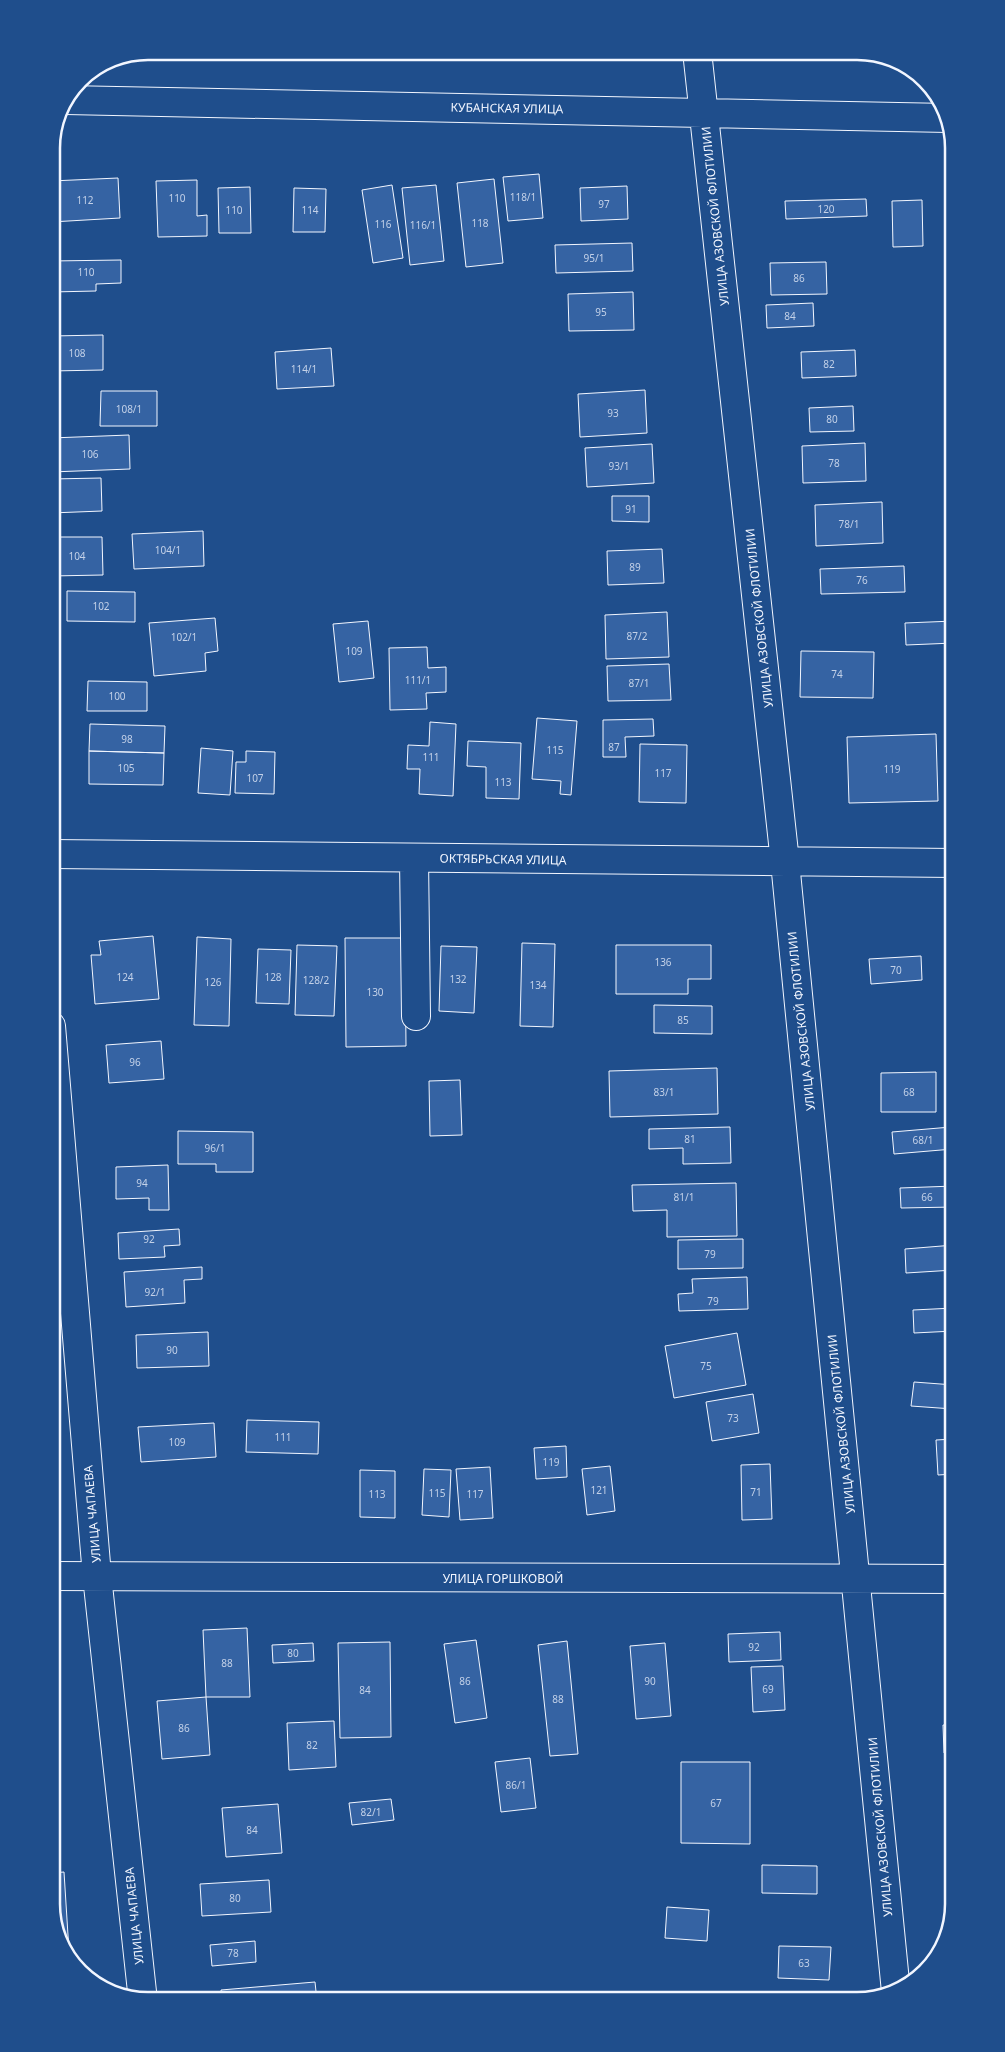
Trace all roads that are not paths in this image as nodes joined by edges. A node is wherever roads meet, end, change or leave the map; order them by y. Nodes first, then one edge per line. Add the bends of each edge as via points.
1 (699, 60) edge
2 (74, 100) edge
3 (704, 112) junction
4 (939, 118) edge
5 (60, 854) edge
6 (414, 858) junction
7 (785, 862) junction
8 (945, 863) edge
9 (416, 1016) dead end
10 (60, 1134) edge
11 (60, 1576) edge
12 (97, 1576) junction
13 (856, 1579) junction
14 (945, 1579) edge
15 (895, 1983) edge
16 (142, 1992) edge

1 - 3 street, УЛИЦА АЗОВСКОЙ ФЛОТИЛИИ
2 - 3 street, КУБАНСКАЯ УЛИЦА
3 - 4 street, КУБАНСКАЯ УЛИЦА
3 - 7 street, УЛИЦА АЗОВСКОЙ ФЛОТИЛИИ
5 - 6 street, ОКТЯБРЬСКАЯ УЛИЦА
6 - 7 street, ОКТЯБРЬСКАЯ УЛИЦА
6 - 9 street
7 - 8 street, ОКТЯБРЬСКАЯ УЛИЦА
7 - 13 street, УЛИЦА АЗОВСКОЙ ФЛОТИЛИИ
10 - 12 street, УЛИЦА ЧАПАЕВА
11 - 12 street, УЛИЦА ГОРШКОВОЙ
12 - 13 street, УЛИЦА ГОРШКОВОЙ
12 - 16 street, УЛИЦА ЧАПАЕВА
13 - 14 street, УЛИЦА ГОРШКОВОЙ
13 - 15 street, УЛИЦА АЗОВСКОЙ ФЛОТИЛИИ

